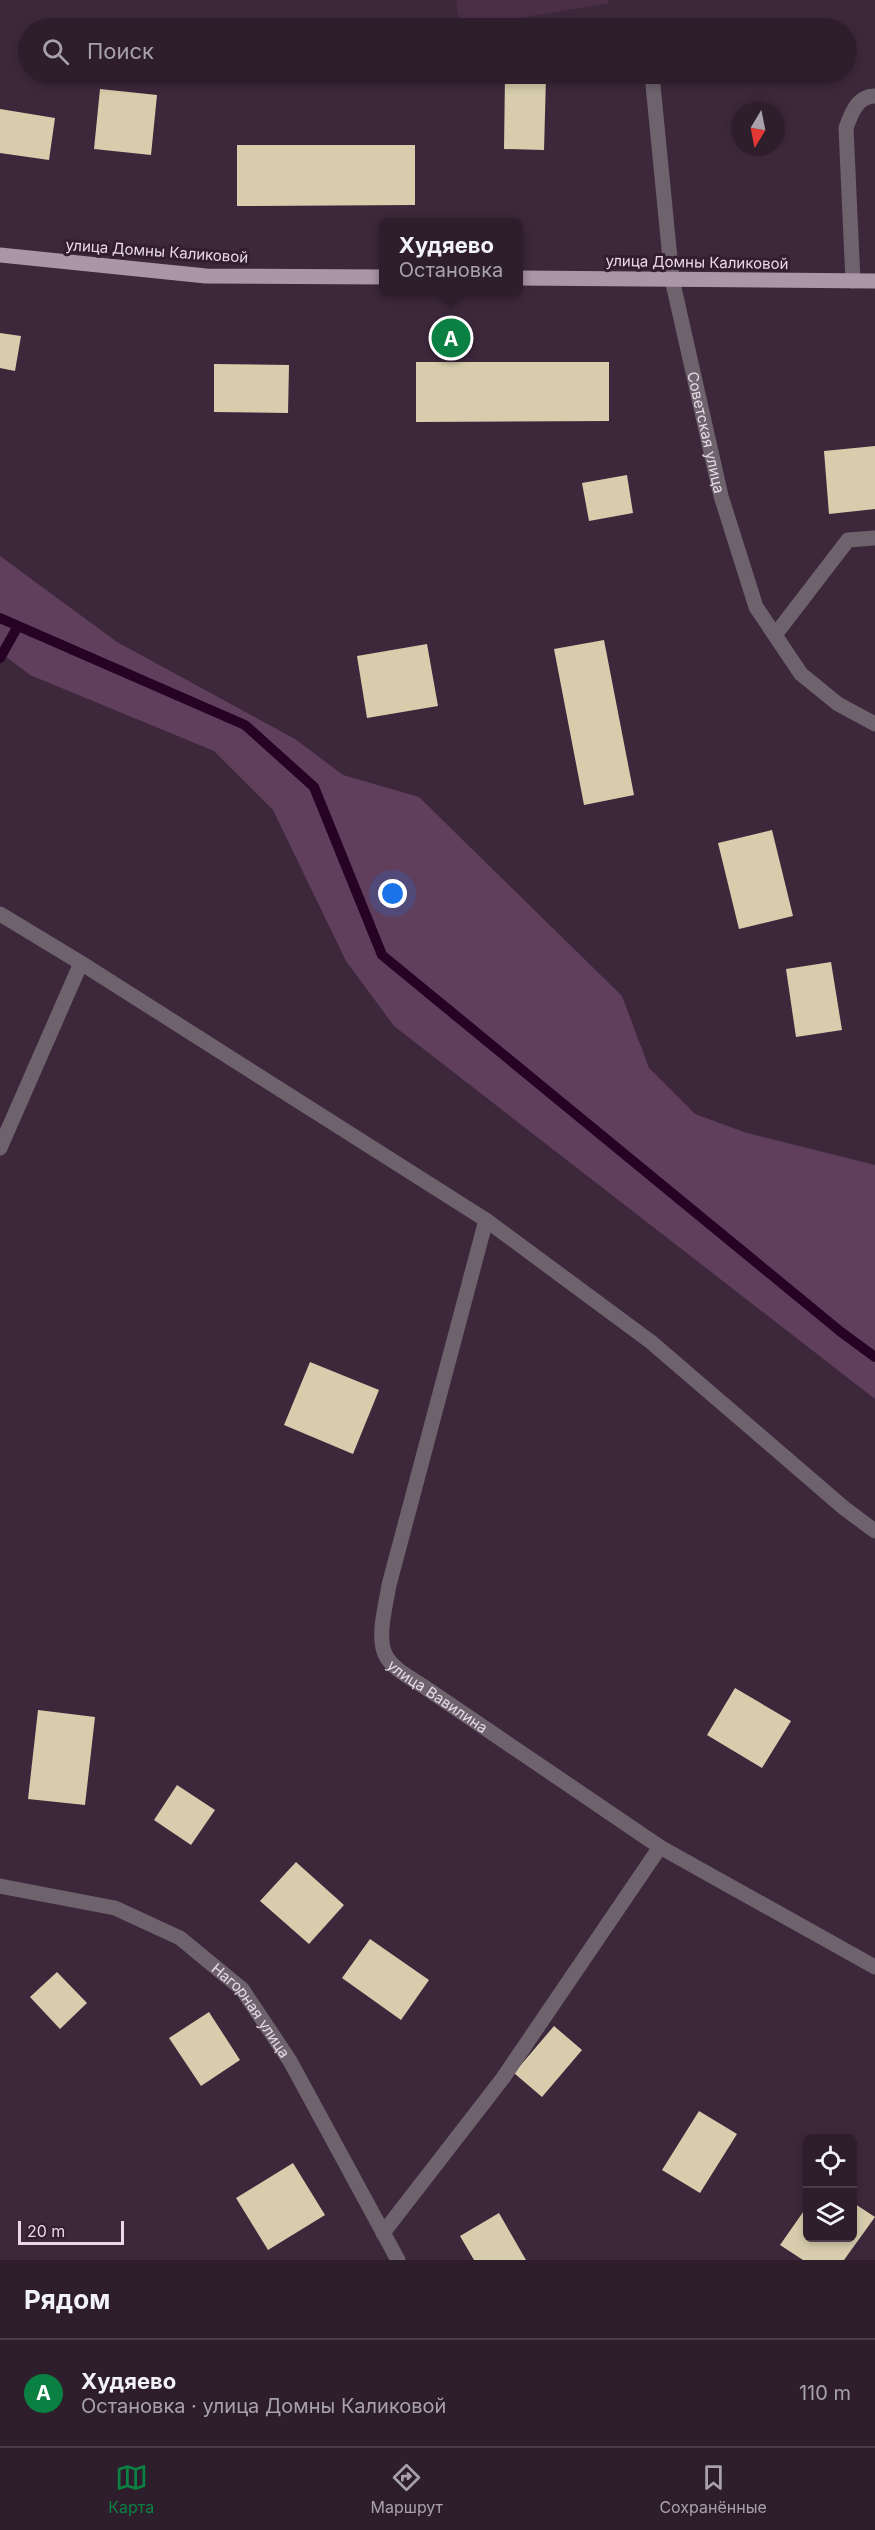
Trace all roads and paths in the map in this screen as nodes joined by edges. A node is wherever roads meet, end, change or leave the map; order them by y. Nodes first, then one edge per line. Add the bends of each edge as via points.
1 (653, 86) dead end
2 (875, 96) edge
3 (0, 255) edge
4 (379, 277) edge
5 (523, 278) edge
6 (672, 279) junction
7 (852, 281) junction
8 (875, 281) edge
9 (875, 538) edge
10 (775, 634) junction
11 (875, 724) edge
12 (0, 914) edge
13 (81, 963) junction
14 (0, 1148) edge
15 (486, 1220) junction
16 (875, 1531) edge
17 (660, 1847) junction
18 (0, 1886) edge
19 (875, 1967) edge
20 (383, 2233) junction
21 (398, 2260) edge

1 - 6 street, Советская улица
2 - 7 street via 853,108 846,128
3 - 4 main road, улица Домны Каликовой via 206,276
5 - 6 main road, улица Домны Каликовой
6 - 7 main road, улица Домны Каликовой
6 - 10 street, Советская улица via 721,496 756,607
7 - 8 main road, улица Домны Каликовой
9 - 10 street via 848,540
10 - 11 street, Советская улица via 801,674 838,704
12 - 13 street
13 - 14 street
13 - 15 street
15 - 16 street via 651,1342
15 - 17 street, улица Вавилина via 389,1585 382,1628 385,1655 414,1680
17 - 19 street, улица Вавилина
17 - 20 street via 503,2078
18 - 20 street, Нагорная улица via 114,1908 180,1938 243,1989 290,2061
20 - 21 street, Нагорная улица

